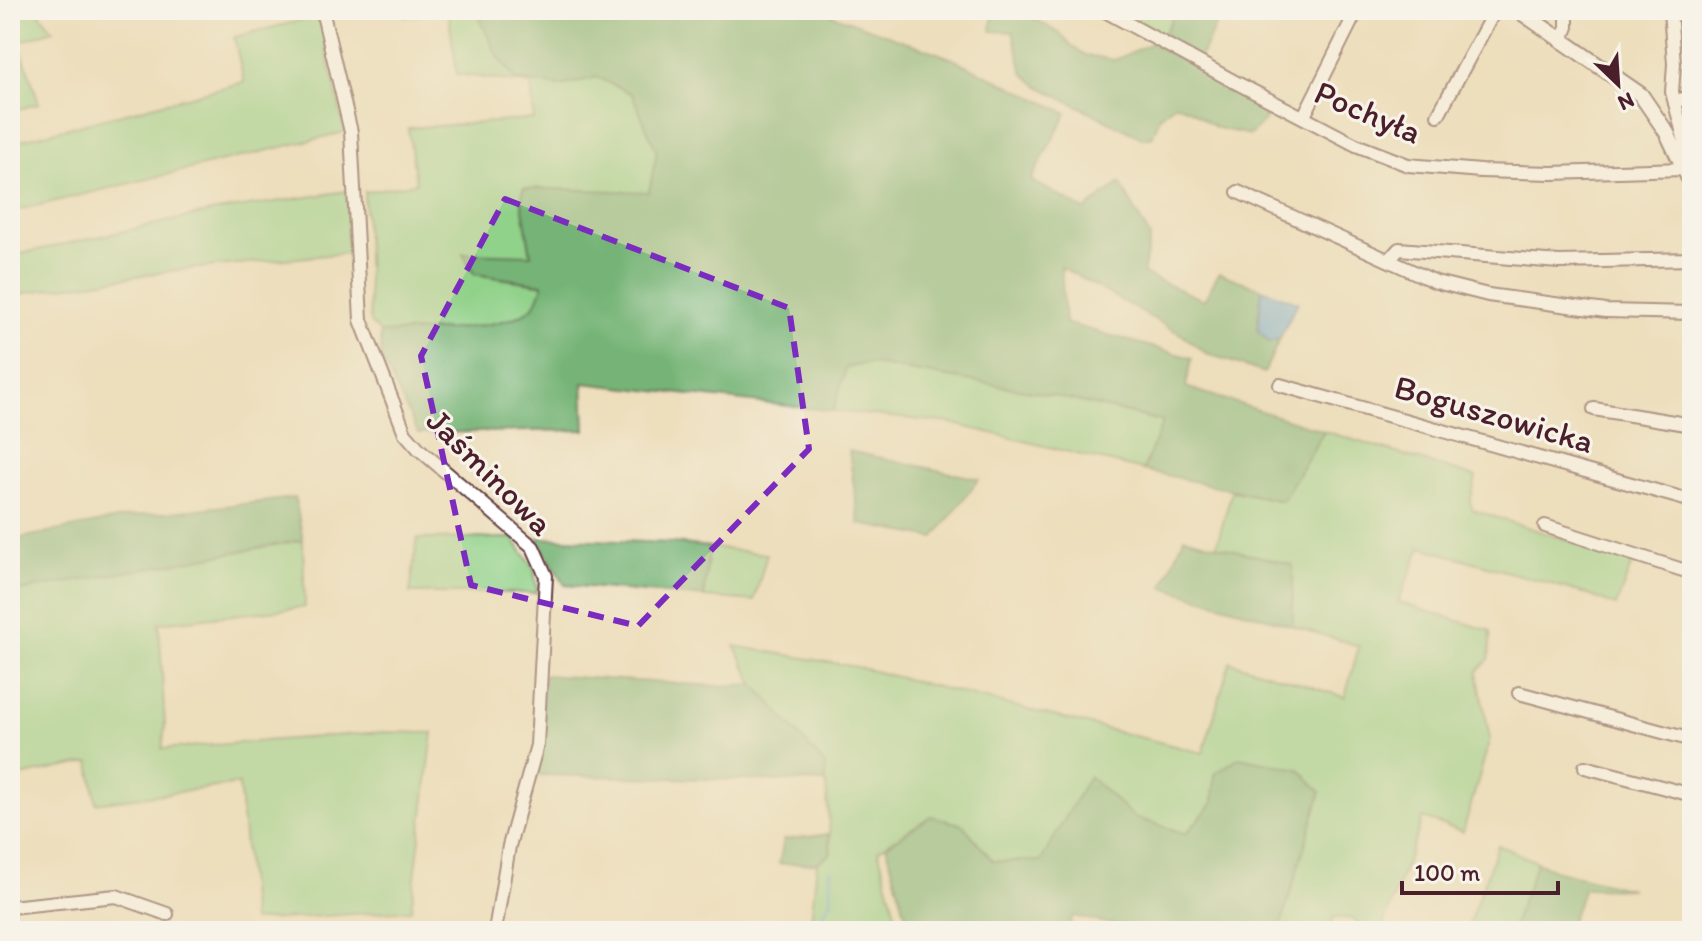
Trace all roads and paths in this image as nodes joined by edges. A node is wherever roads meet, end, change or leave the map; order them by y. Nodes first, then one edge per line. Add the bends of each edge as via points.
1 (322, 10) edge
2 (1103, 10) edge
3 (1357, 10) edge
4 (1495, 10) edge
5 (1518, 10) edge
6 (1567, 10) edge
7 (1670, 10) edge
8 (1562, 39) junction
9 (1692, 94) edge
10 (1675, 103) junction
11 (1438, 115) dead end
12 (1304, 116) junction
13 (1683, 169) junction
14 (1692, 185) edge
15 (1238, 192) dead end
16 (1692, 259) edge
17 (1389, 260) junction
18 (1692, 313) edge
19 (1280, 385) dead end
20 (1594, 409) dead end
21 (1692, 425) edge
22 (1692, 501) edge
23 (1545, 526) dead end
24 (1692, 573) edge
25 (1519, 693) dead end
26 (1692, 740) edge
27 (1585, 767) dead end
28 (1692, 795) edge
29 (10, 907) edge
30 (167, 914) dead end
31 (495, 931) edge

1 - 31 street, Jaśminowa via 351,132 361,320 405,433 533,547 546,576 537,745 509,846
2 - 12 street, Pochyła
3 - 12 street
4 - 11 street
5 - 8 street
6 - 8 street
7 - 10 street
8 - 13 street via 1641,95
9 - 10 street
10 - 13 street via 1687,149
12 - 13 street, Pochyła via 1356,145 1408,165 1538,172
13 - 14 street
15 - 17 street
16 - 17 street via 1559,262 1399,249
17 - 18 street via 1436,282 1488,295 1606,311
19 - 22 street, Boguszowicka
20 - 21 street, Boguszowicka
23 - 24 street
25 - 26 street
27 - 28 street
29 - 30 street via 116,896

